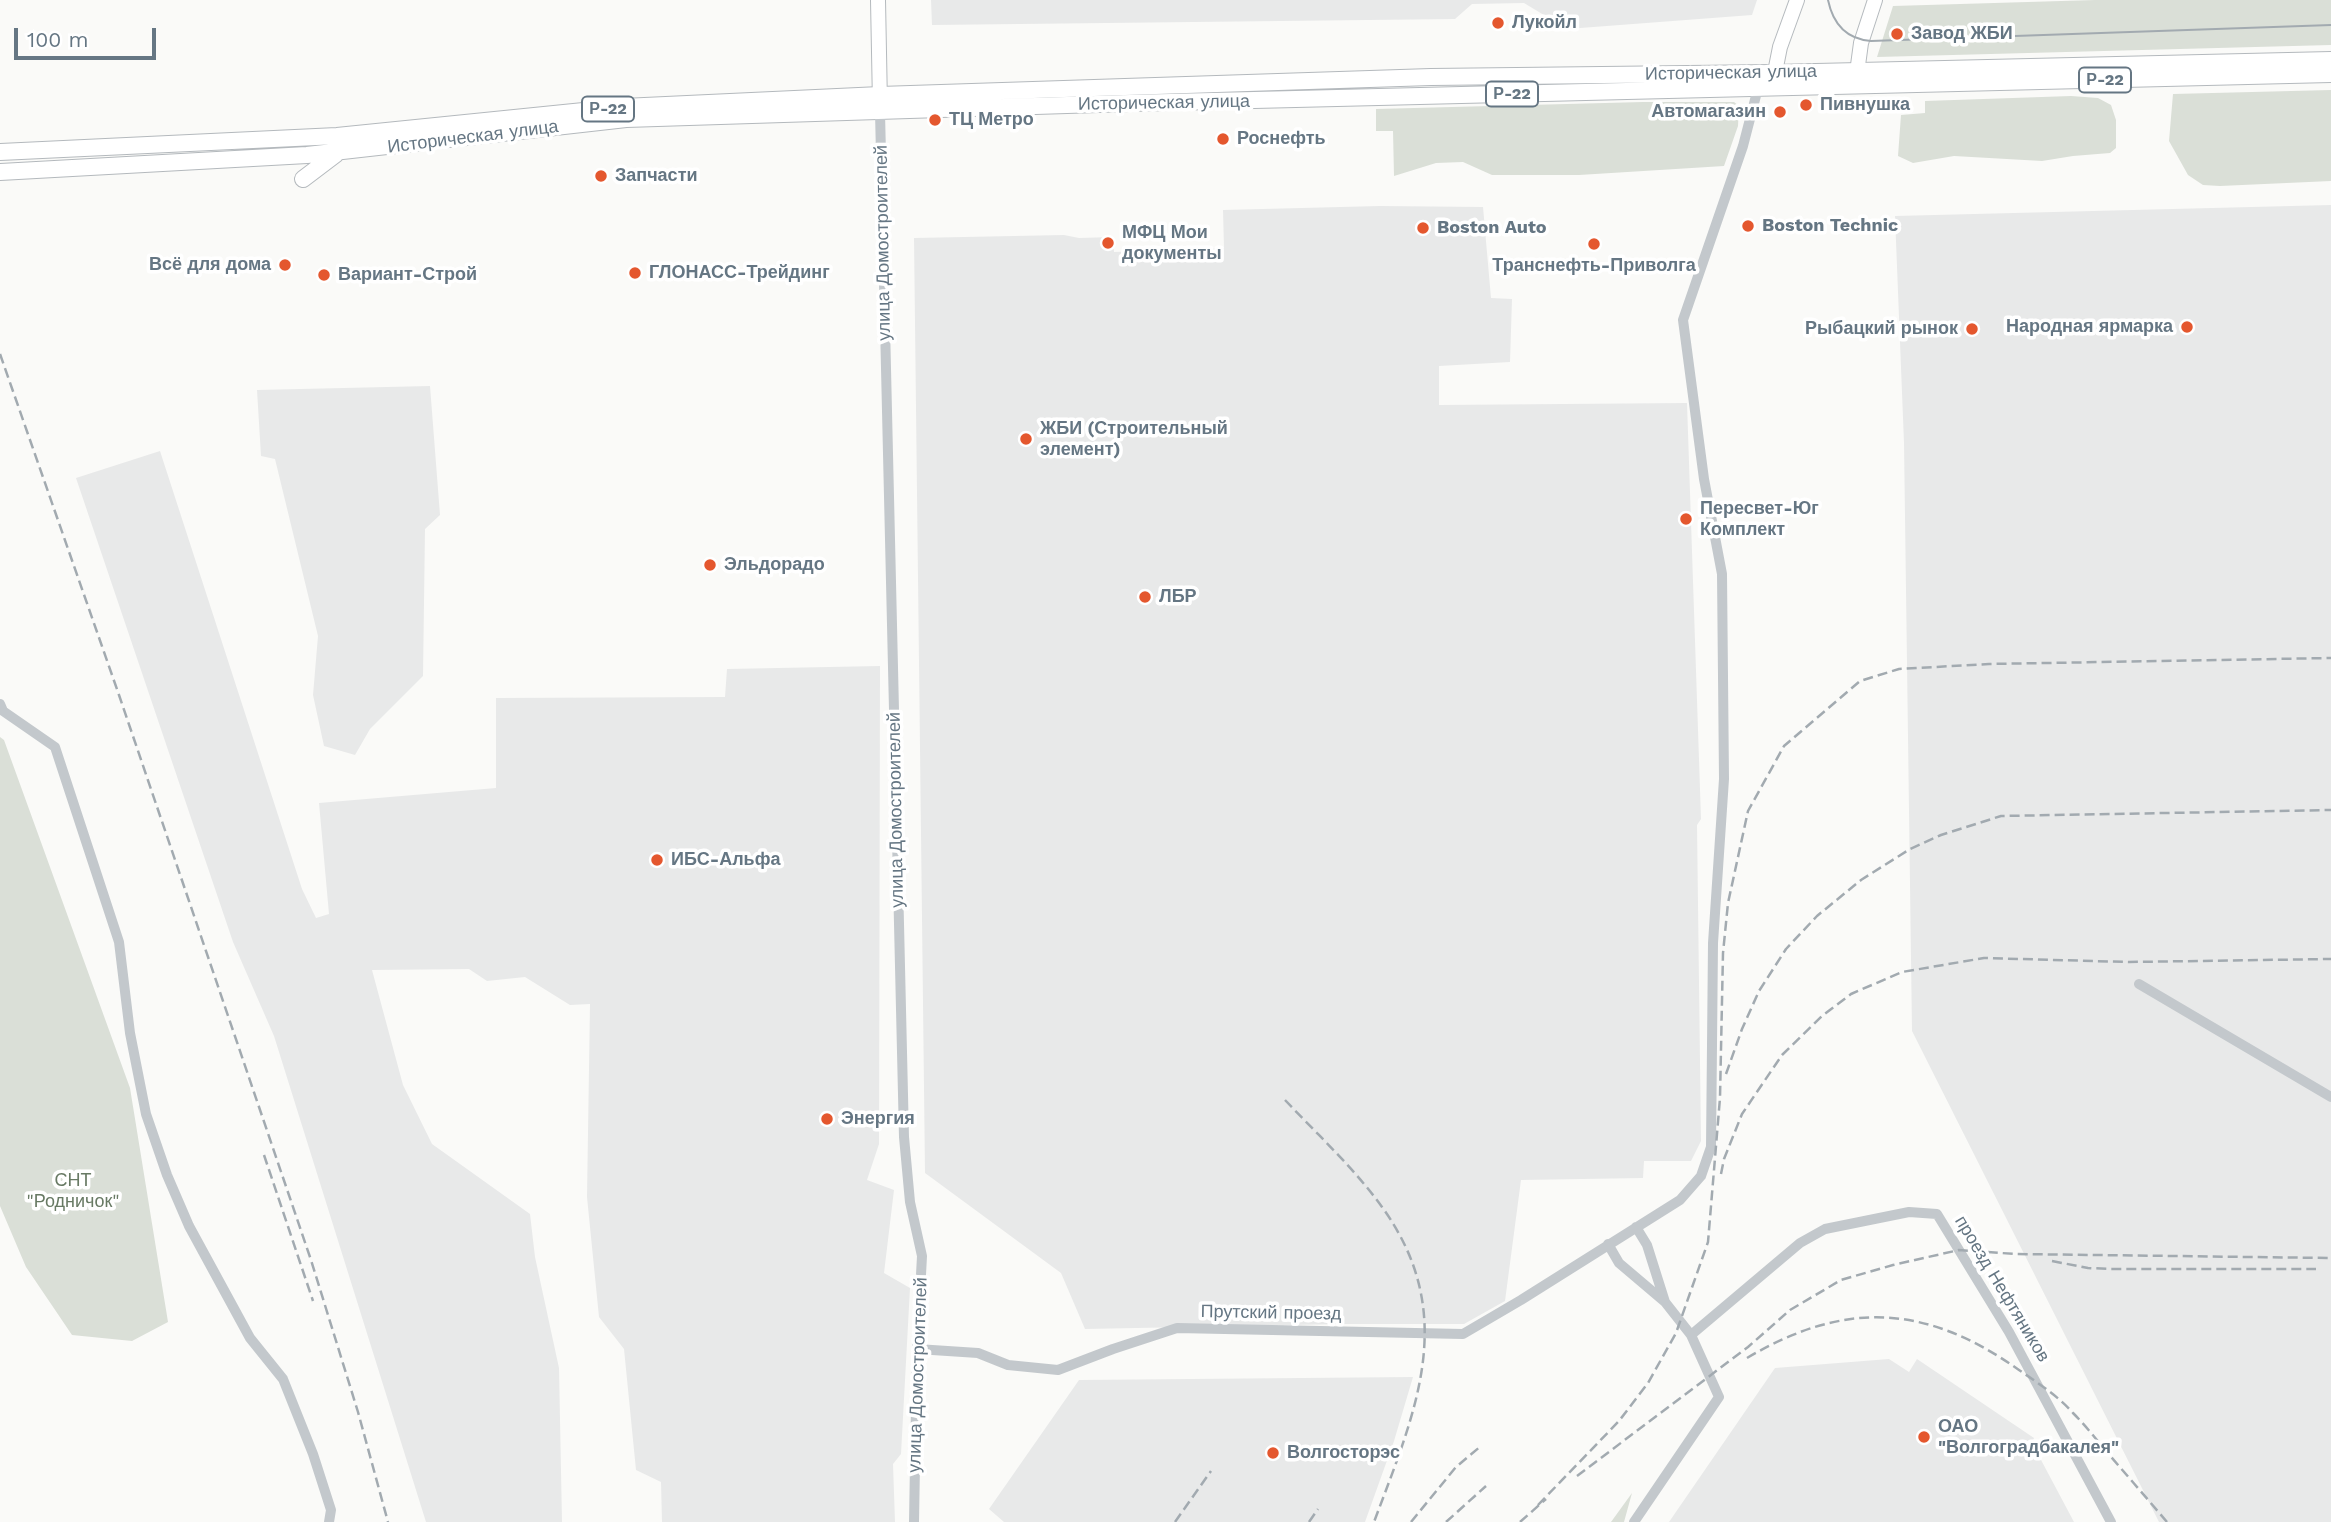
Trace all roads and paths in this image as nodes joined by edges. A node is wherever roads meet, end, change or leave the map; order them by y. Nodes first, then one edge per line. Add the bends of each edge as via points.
1 (878, 0) edge
2 (1797, 0) edge
3 (1875, 0) edge
4 (2331, 60) edge
5 (2331, 74) edge
6 (1856, 78) junction
7 (1768, 83) junction
8 (880, 95) junction
9 (880, 112) junction
10 (0, 152) edge
11 (338, 153) junction
12 (276, 157) junction
13 (0, 172) edge
14 (0, 704) edge
15 (2139, 984) dead end
16 (2331, 1097) edge
17 (1636, 1227) junction
18 (1608, 1244) junction
19 (1665, 1302) junction
20 (1691, 1335) junction
21 (917, 1349) junction
22 (330, 1522) edge
23 (914, 1522) edge
24 (1634, 1522) edge
25 (2111, 1522) edge

1 - 8 main road, улица Домостроителей
2 - 7 main road
3 - 6 main road
4 - 6 highway, Историческая улица / Р-22
5 - 6 highway, Историческая улица / Р-22
6 - 7 highway, Историческая улица / Р-22
7 - 8 highway, Историческая улица / Р-22 via 1421,77
7 - 9 highway, Историческая улица / Р-22
7 - 17 street, Прутский проезд via 1683,320 1722,574 1724,779 1713,943 1711,1147 1701,1176 1680,1199
8 - 9 main road, улица Домостроителей
8 - 10 highway, Историческая улица / Р-22 via 623,107 337,136
9 - 11 highway, Историческая улица / Р-22 via 626,119
9 - 21 street, улица Домостроителей via 904,1137 910,1202 922,1256
11 - 12 highway, Историческая улица / Р-22
11 - 12 highway via 303,178 305,167
12 - 13 highway, Историческая улица / Р-22
14 - 22 street via 3,711 55,747 119,942 146,1114 163,1163 189,1226 250,1338 283,1379 313,1454 331,1510
15 - 16 street
17 - 18 street, Прутский проезд
17 - 19 street via 1647,1245
18 - 19 street via 1619,1263
18 - 21 street, Прутский проезд via 1463,1334 1177,1328 1058,1370 1008,1365 978,1353
19 - 20 street
20 - 24 street via 1719,1396
20 - 25 street, проезд Нефтяников via 1800,1243 1825,1229 1909,1212 1937,1214 2009,1332
21 - 23 street, улица Домостроителей

